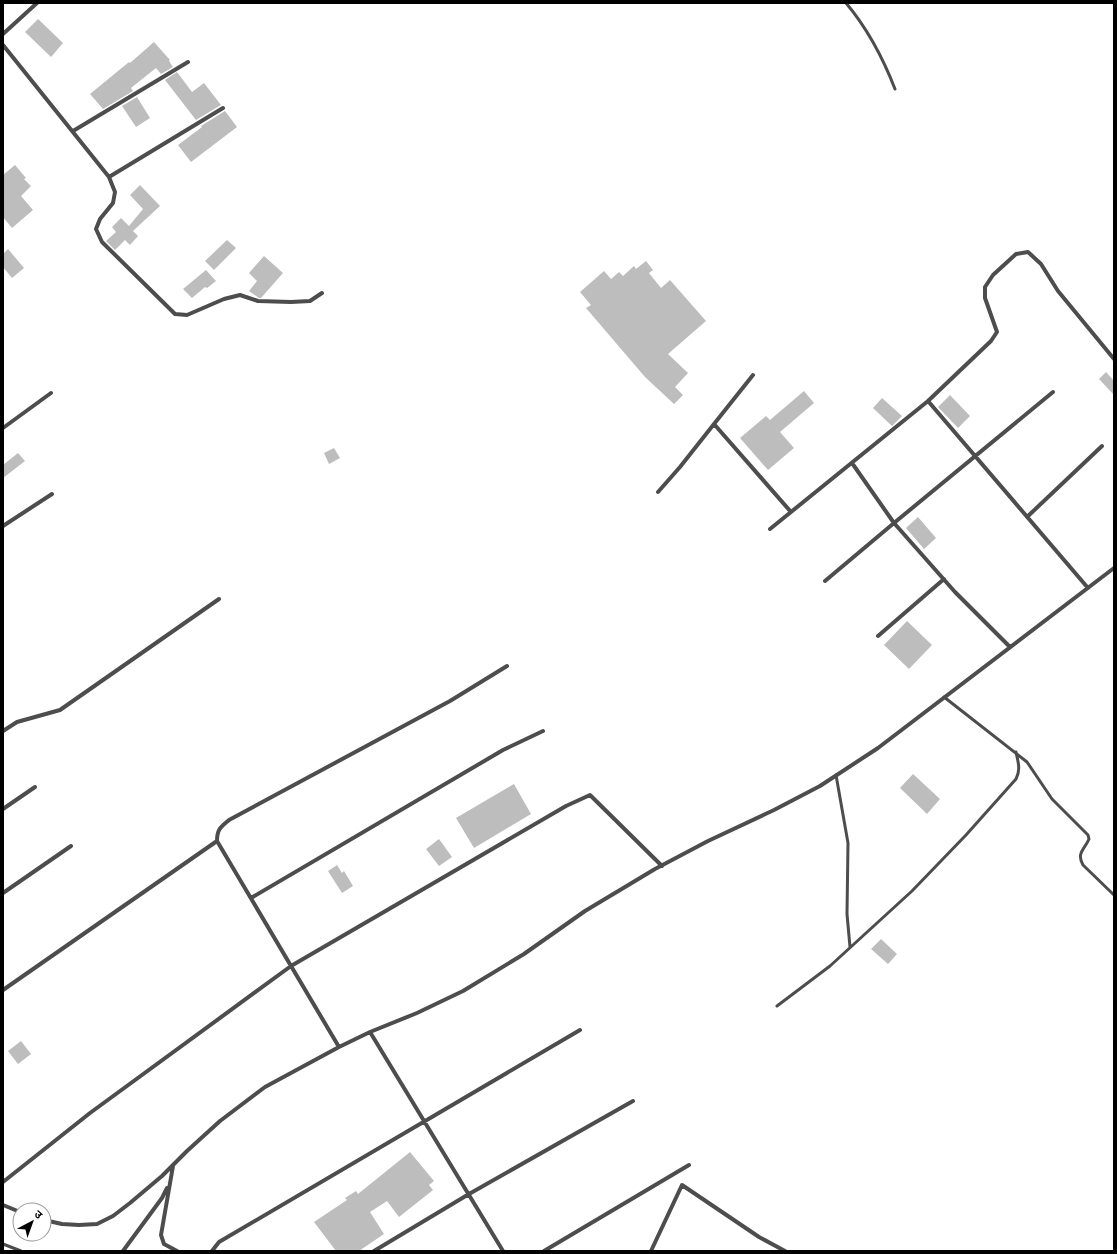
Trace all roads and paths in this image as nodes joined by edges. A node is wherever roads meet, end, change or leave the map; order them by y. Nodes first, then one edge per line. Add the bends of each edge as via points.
1 (37, 3) edge
2 (846, 3) edge
3 (3, 34) edge
4 (3, 45) edge
5 (188, 62) dead end
6 (895, 89) dead end
7 (223, 108) dead end
8 (73, 131) junction
9 (109, 177) junction
10 (322, 293) dead end
11 (1114, 360) edge
12 (753, 375) dead end
13 (1053, 392) dead end
14 (51, 393) dead end
15 (928, 401) junction
16 (714, 424) junction
17 (3, 428) edge
18 (1102, 446) dead end
19 (975, 457) junction
20 (852, 462) junction
21 (658, 492) dead end
22 (52, 494) dead end
23 (791, 512) junction
24 (1027, 518) junction
25 (894, 523) junction
26 (3, 526) edge
27 (770, 529) dead end
28 (1114, 568) edge
29 (944, 579) junction
30 (825, 581) dead end
31 (1088, 588) junction
32 (219, 599) dead end
33 (878, 636) dead end
34 (1010, 647) junction
35 (507, 666) dead end
36 (944, 697) junction
37 (3, 731) edge
38 (543, 731) dead end
39 (1016, 752) junction
40 (836, 775) junction
41 (35, 787) dead end
42 (3, 809) edge
43 (217, 841) junction
44 (71, 846) dead end
45 (662, 866) junction
46 (3, 893) edge
47 (1114, 895) edge
48 (251, 898) junction
49 (850, 947) junction
50 (291, 966) junction
51 (3, 990) edge
52 (777, 1006) dead end
53 (580, 1030) dead end
54 (370, 1032) junction
55 (338, 1047) junction
56 (633, 1101) dead end
57 (426, 1122) junction
58 (689, 1165) dead end
59 (173, 1166) junction
60 (3, 1182) edge
61 (170, 1182) junction
62 (469, 1194) junction
63 (52, 1222) edge
64 (3, 1244) edge
65 (21, 1251) edge
66 (123, 1251) edge
67 (177, 1251) edge
68 (212, 1251) edge
69 (374, 1251) edge
70 (503, 1251) edge
71 (544, 1251) edge
72 (651, 1251) edge
73 (785, 1251) edge

1 - 3 street
2 - 6 lane via 858,17 885,63
4 - 8 street
5 - 8 street
7 - 9 street
8 - 9 street
9 - 10 street via 116,192 113,203 100,219 96,229 102,242 175,314 187,315 240,295 258,301 291,302 310,301
11 - 15 street via 1058,291 1041,264 1028,252 1016,254 993,275 985,287 985,298 996,332 991,341
12 - 16 street
13 - 19 street
14 - 17 street
15 - 19 street
15 - 20 street
16 - 21 street
16 - 23 street
18 - 24 street
19 - 24 street
19 - 25 street
20 - 23 street
20 - 25 street
22 - 26 street
23 - 27 street
24 - 31 street
25 - 29 street
25 - 30 street
28 - 31 street
29 - 33 street
29 - 34 street
31 - 34 street
32 - 37 street via 60,710 17,722
34 - 36 street
35 - 43 street via 450,701 229,820 217,833
36 - 39 lane
36 - 40 street via 878,748
38 - 48 street via 503,750
39 - 47 lane via 1035,772 1052,799 1088,835 1089,839 1079,856 1080,860
39 - 49 lane via 1020,767 1012,785 934,869
40 - 45 street via 820,786
40 - 49 lane via 848,843 846,914
41 - 42 street
43 - 48 street
43 - 51 street
44 - 46 street
45 - 50 street via 590,795 566,806
45 - 54 street via 585,911 524,954 463,991
48 - 50 street
49 - 52 lane via 830,966
50 - 55 street
50 - 60 street via 90,1113
53 - 57 street
54 - 55 street
54 - 57 street
55 - 59 street via 265,1087 220,1121
56 - 62 street
57 - 62 street
57 - 68 street via 219,1242
58 - 71 street
59 - 61 street
59 - 63 street via 130,1204 97,1224 74,1225
61 - 66 street via 162,1198
61 - 67 street via 161,1235 164,1244
62 - 69 street
62 - 70 street
64 - 65 lane
72 - 73 street via 682,1185 759,1237

